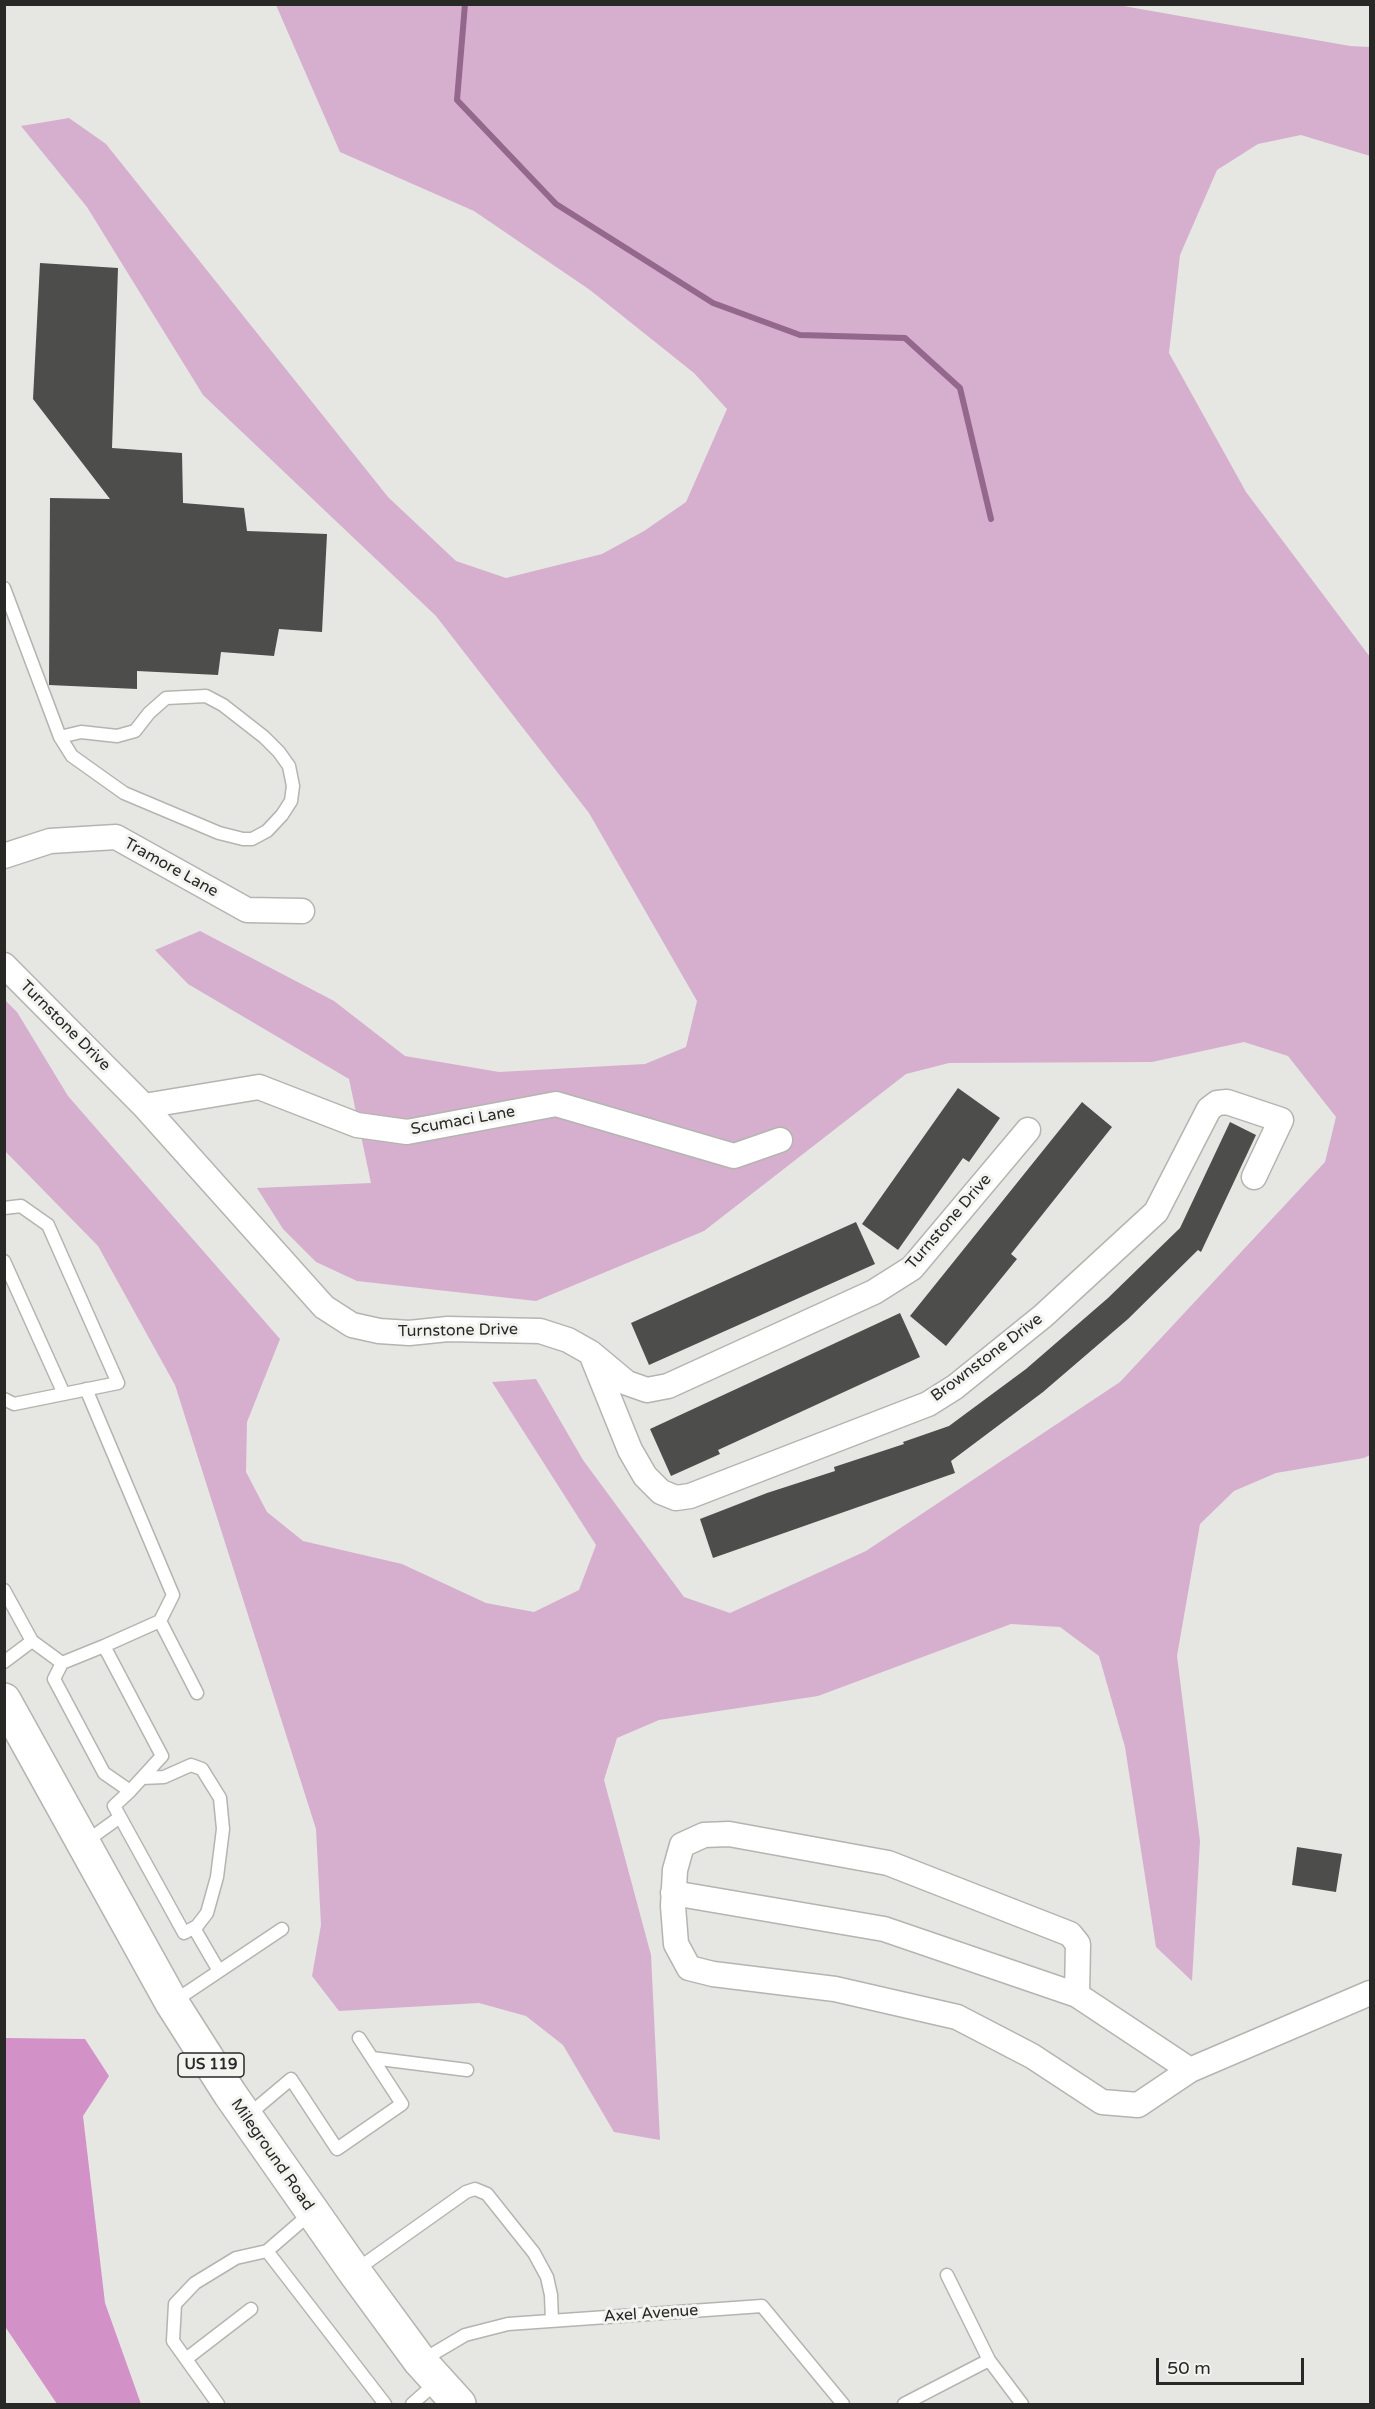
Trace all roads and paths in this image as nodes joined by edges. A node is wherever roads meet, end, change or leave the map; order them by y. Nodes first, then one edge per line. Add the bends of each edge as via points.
1 (4, 588) edge
2 (60, 737) junction
3 (4, 856) edge
4 (302, 911) dead end
5 (4, 965) edge
6 (144, 1106) junction
7 (1028, 1130) dead end
8 (780, 1140) dead end
9 (1254, 1177) dead end
10 (6, 1207) edge
11 (4, 1260) edge
12 (591, 1353) junction
13 (86, 1389) junction
14 (64, 1394) junction
15 (4, 1399) edge
16 (4, 1590) edge
17 (160, 1621) junction
18 (32, 1641) junction
19 (104, 1646) junction
20 (4, 1662) edge
21 (62, 1663) junction
22 (197, 1693) dead end
23 (4, 1700) edge
24 (142, 1778) junction
25 (130, 1791) junction
26 (120, 1817) junction
27 (84, 1843) junction
28 (673, 1893) junction
29 (194, 1928) junction
30 (282, 1929) dead end
31 (219, 1971) junction
32 (1371, 1993) edge
33 (1077, 1995) junction
34 (172, 2003) junction
35 (359, 2038) dead end
36 (372, 2058) junction
37 (467, 2070) dead end
38 (1190, 2070) junction
39 (246, 2117) junction
40 (312, 2212) junction
41 (267, 2251) junction
42 (354, 2271) junction
43 (947, 2275) dead end
44 (251, 2309) dead end
45 (552, 2321) junction
46 (186, 2359) junction
47 (989, 2360) junction
48 (439, 2382) edge
49 (218, 2404) edge
50 (385, 2404) edge
51 (412, 2404) edge
52 (843, 2404) edge
53 (904, 2404) edge
54 (1022, 2404) edge

1 - 2 lane
2 - 2 lane via 72,756 124,793 219,833 252,839 267,831 291,801 289,766 279,752 264,736 206,696 166,698 135,731 117,736 81,732
3 - 4 street, Tramore Lane via 50,841 116,837 247,910
5 - 6 street, Turnstone Drive
6 - 8 street, Scumaci Lane via 259,1087 357,1125 407,1132 556,1104 734,1156
6 - 12 street, Turnstone Drive via 324,1307 352,1325 409,1333 448,1329 540,1331
7 - 12 street, Turnstone Drive via 912,1268 874,1292 668,1386 647,1390 627,1383
9 - 12 street, Brownstone Drive via 1281,1120 1227,1102 1217,1103 1209,1109 1156,1212 1043,1316 955,1387 928,1404 690,1496 676,1498 661,1492 645,1476 630,1450
10 - 13 lane via 21,1206 48,1225 118,1383
11 - 14 lane
13 - 14 lane
13 - 17 lane via 173,1595
14 - 15 lane via 14,1404
16 - 18 lane
17 - 19 lane
17 - 22 lane
18 - 20 lane
18 - 21 lane
19 - 21 lane
19 - 24 lane via 162,1756
21 - 25 lane via 54,1679 104,1773
23 - 27 main road, Mileground Road / US 119
24 - 25 lane
24 - 29 lane via 164,1777 191,1765 202,1769 220,1798 223,1829 217,1877 207,1913
25 - 26 lane via 114,1806
26 - 27 lane
26 - 29 lane via 184,1933
27 - 34 main road, Mileground Road / US 119
28 - 33 street via 884,1929
28 - 33 street via 682,1845 704,1835 729,1834 888,1863 1070,1934 1078,1944
28 - 38 street via 676,1944 689,1968 835,1989 957,2018 1032,2056 1102,2102 1138,2105
29 - 31 lane
30 - 31 lane
31 - 34 lane
32 - 38 street
33 - 38 street
34 - 39 main road, Mileground Road / US 119
35 - 36 lane
36 - 37 lane
36 - 39 lane via 402,2104 337,2149 291,2079
39 - 40 main road, Mileground Road / US 119
40 - 41 lane
40 - 42 main road, Mileground Road / US 119
41 - 46 lane via 236,2258 195,2283 175,2304 173,2341
41 - 50 lane
42 - 45 lane via 475,2189 487,2194 534,2253 547,2277
42 - 48 main road, Mileground Road / US 119
43 - 47 lane
44 - 46 lane
45 - 48 lane, Axel Avenue via 508,2324 465,2335
45 - 52 lane, Axel Avenue via 762,2306
46 - 49 lane
47 - 53 lane
47 - 54 lane
48 - 51 lane, Axel Avenue

